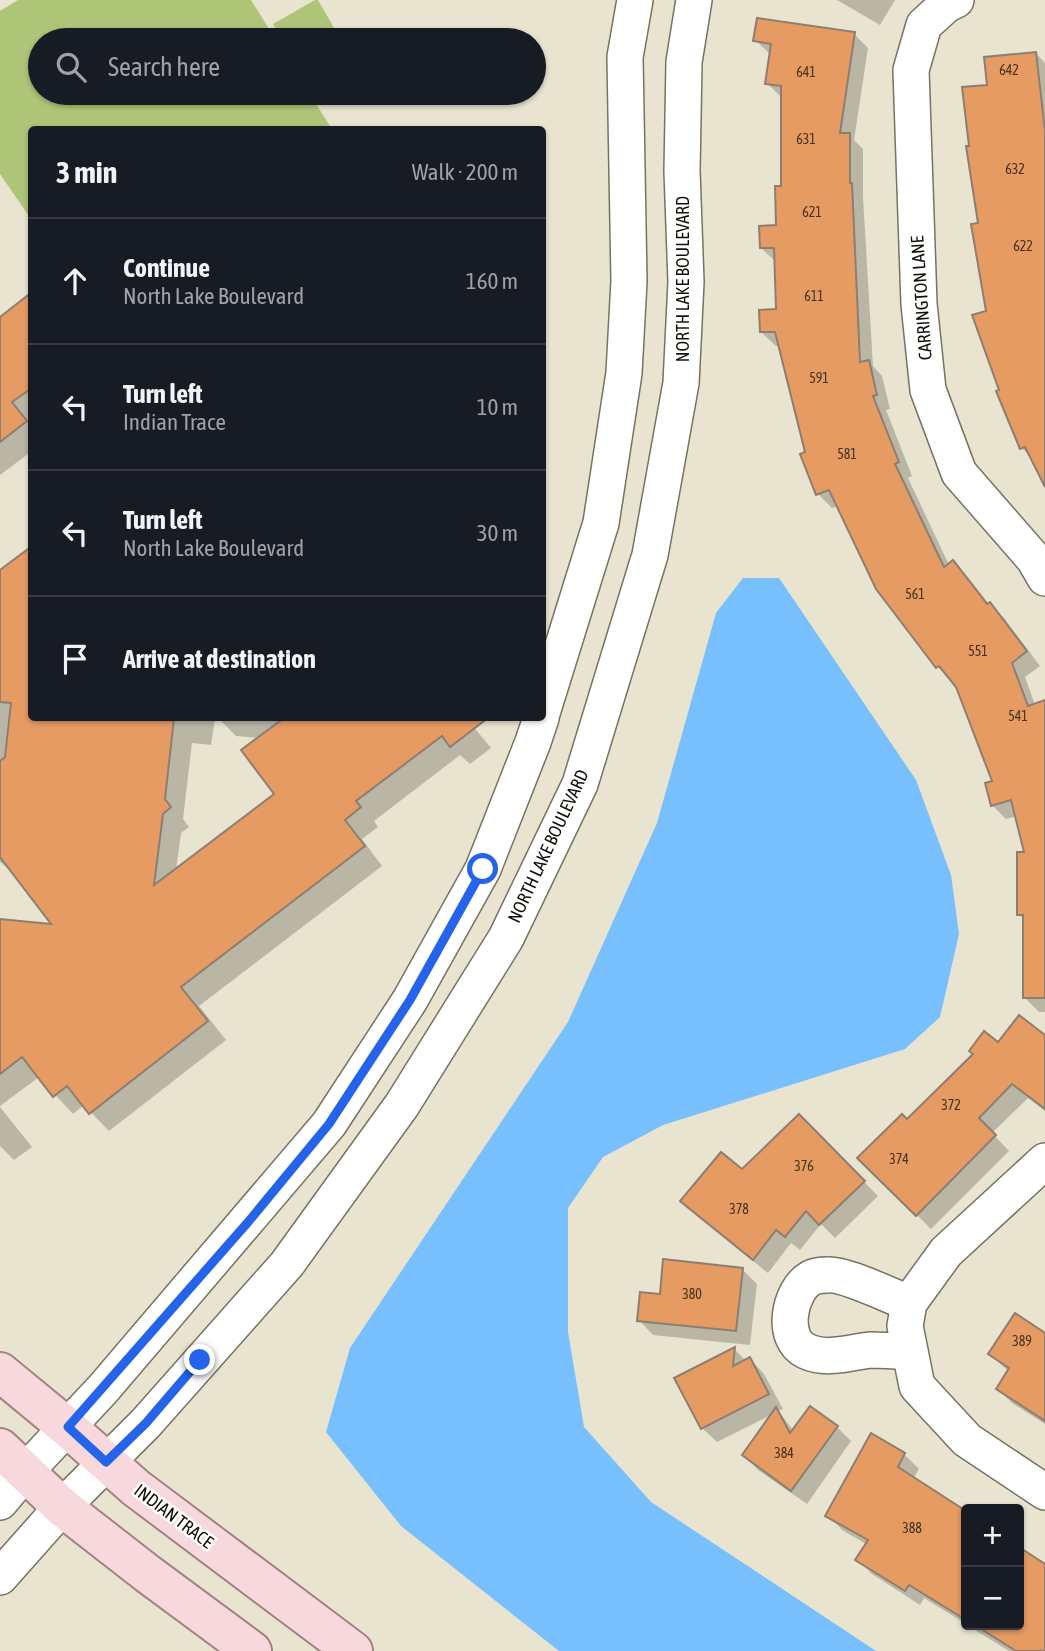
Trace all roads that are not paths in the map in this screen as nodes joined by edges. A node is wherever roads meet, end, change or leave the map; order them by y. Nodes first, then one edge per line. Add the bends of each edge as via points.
1 (635, 0) edge
2 (694, 0) edge
3 (956, 0) edge
4 (628, 307) junction
5 (685, 309) junction
6 (1045, 578) edge
7 (546, 702) edge
8 (540, 721) edge
9 (1045, 1161) edge
10 (908, 1303) junction
11 (908, 1352) junction
12 (0, 1373) edge
13 (68, 1427) junction
14 (13, 1460) edge
15 (106, 1462) junction
16 (1045, 1492) edge
17 (0, 1502) edge
18 (62, 1507) junction
19 (0, 1577) edge
20 (252, 1651) edge
21 (353, 1651) edge

1 - 4 street via 625,57
2 - 5 street, NORTH LAKE BOULEVARD via 684,62
3 - 6 street, CARRINGTON LANE via 924,25 911,70 919,304 928,390 959,473 1034,558
4 - 5 street
4 - 7 street via 624,373 601,523
5 - 15 street, NORTH LAKE BOULEVARD via 681,383 650,555 580,784 506,938 402,1105 287,1264
8 - 13 street via 483,869 410,1000 329,1124
9 - 10 street via 946,1252
10 - 11 street
10 - 11 street via 830,1274 810,1278 795,1296 789,1317 791,1336 805,1351 831,1356 871,1350
11 - 16 street via 917,1387 967,1440
12 - 13 main road, INDIAN TRACE
13 - 14 street
13 - 15 main road, INDIAN TRACE
14 - 17 street
14 - 18 main road
15 - 18 street, NORTH LAKE BOULEVARD
15 - 21 main road, INDIAN TRACE
18 - 19 street, NORTH LAKE BOULEVARD
18 - 20 main road

